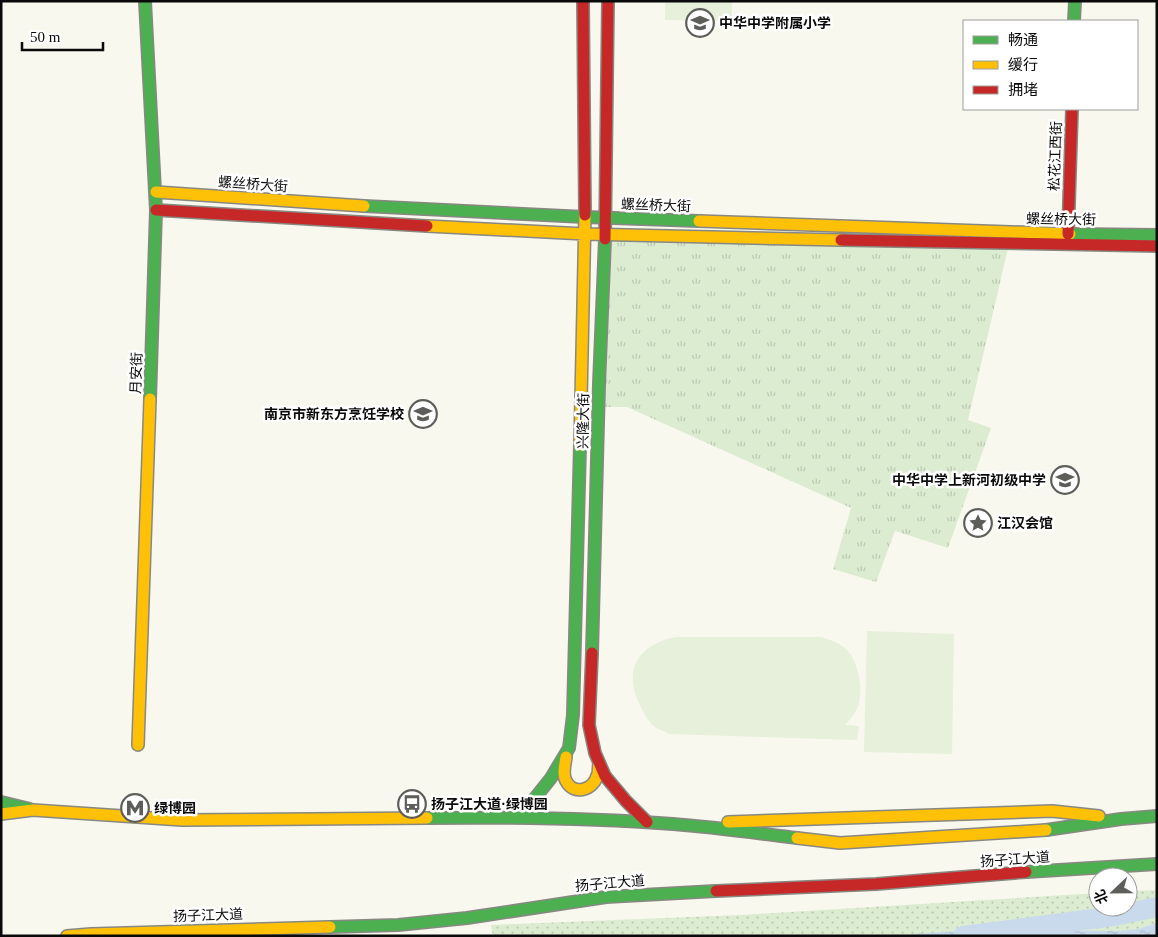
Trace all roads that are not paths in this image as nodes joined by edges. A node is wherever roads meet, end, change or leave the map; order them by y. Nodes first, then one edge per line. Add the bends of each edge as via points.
1 (145, 1) edge
2 (583, 1) edge
3 (608, 1) edge
4 (1075, 1) edge
5 (1074, 20) edge
6 (1072, 110) edge
7 (156, 192) junction
8 (156, 210) junction
9 (585, 217) junction
10 (606, 218) junction
11 (585, 234) junction
12 (605, 234) junction
13 (1068, 234) junction
14 (1157, 235) edge
15 (1157, 246) edge
16 (138, 746) dead end
17 (569, 748) junction
18 (599, 762) junction
19 (1, 802) edge
20 (33, 810) junction
21 (1, 814) edge
22 (1157, 816) edge
23 (516, 817) junction
24 (1121, 818) junction
25 (647, 822) junction
26 (1, 824) edge
27 (675, 824) junction
28 (1157, 864) edge
29 (196, 930) junction
30 (67, 936) edge
31 (173, 936) edge

1 - 7 main road, 月安街
2 - 9 main road, 兴隆大街
3 - 10 main road, 兴隆大街
4 - 5 main road
6 - 13 main road, 松花江西街
7 - 8 main road, 月安街
7 - 9 main road, 螺丝桥大街
8 - 11 main road, 螺丝桥大街
8 - 16 main road, 月安街
9 - 10 main road, 螺丝桥大街
9 - 11 main road, 兴隆大街
10 - 12 main road, 兴隆大街
10 - 13 main road, 螺丝桥大街
11 - 12 main road, 螺丝桥大街
11 - 17 main road, 兴隆大街 via 577,588
12 - 15 main road, 螺丝桥大街
12 - 18 main road, 兴隆大街 via 589,724
13 - 14 main road, 螺丝桥大街
17 - 18 main road via 563,775 567,785 574,790 591,787 596,782
17 - 23 main road, 兴隆大街 via 551,778
18 - 25 main road, 兴隆大街 via 605,776
19 - 20 main road
20 - 21 main road
20 - 23 main road, 扬子江大道 via 160,819
20 - 26 main road
22 - 24 main road, 扬子江大道
23 - 25 main road, 扬子江大道
24 - 27 main road via 1052,811
24 - 27 main road, 扬子江大道 via 1048,830 840,843
25 - 27 main road, 扬子江大道
28 - 29 main road, 扬子江大道 via 876,884 606,897 398,925
29 - 30 main road, 扬子江大道
29 - 31 main road

